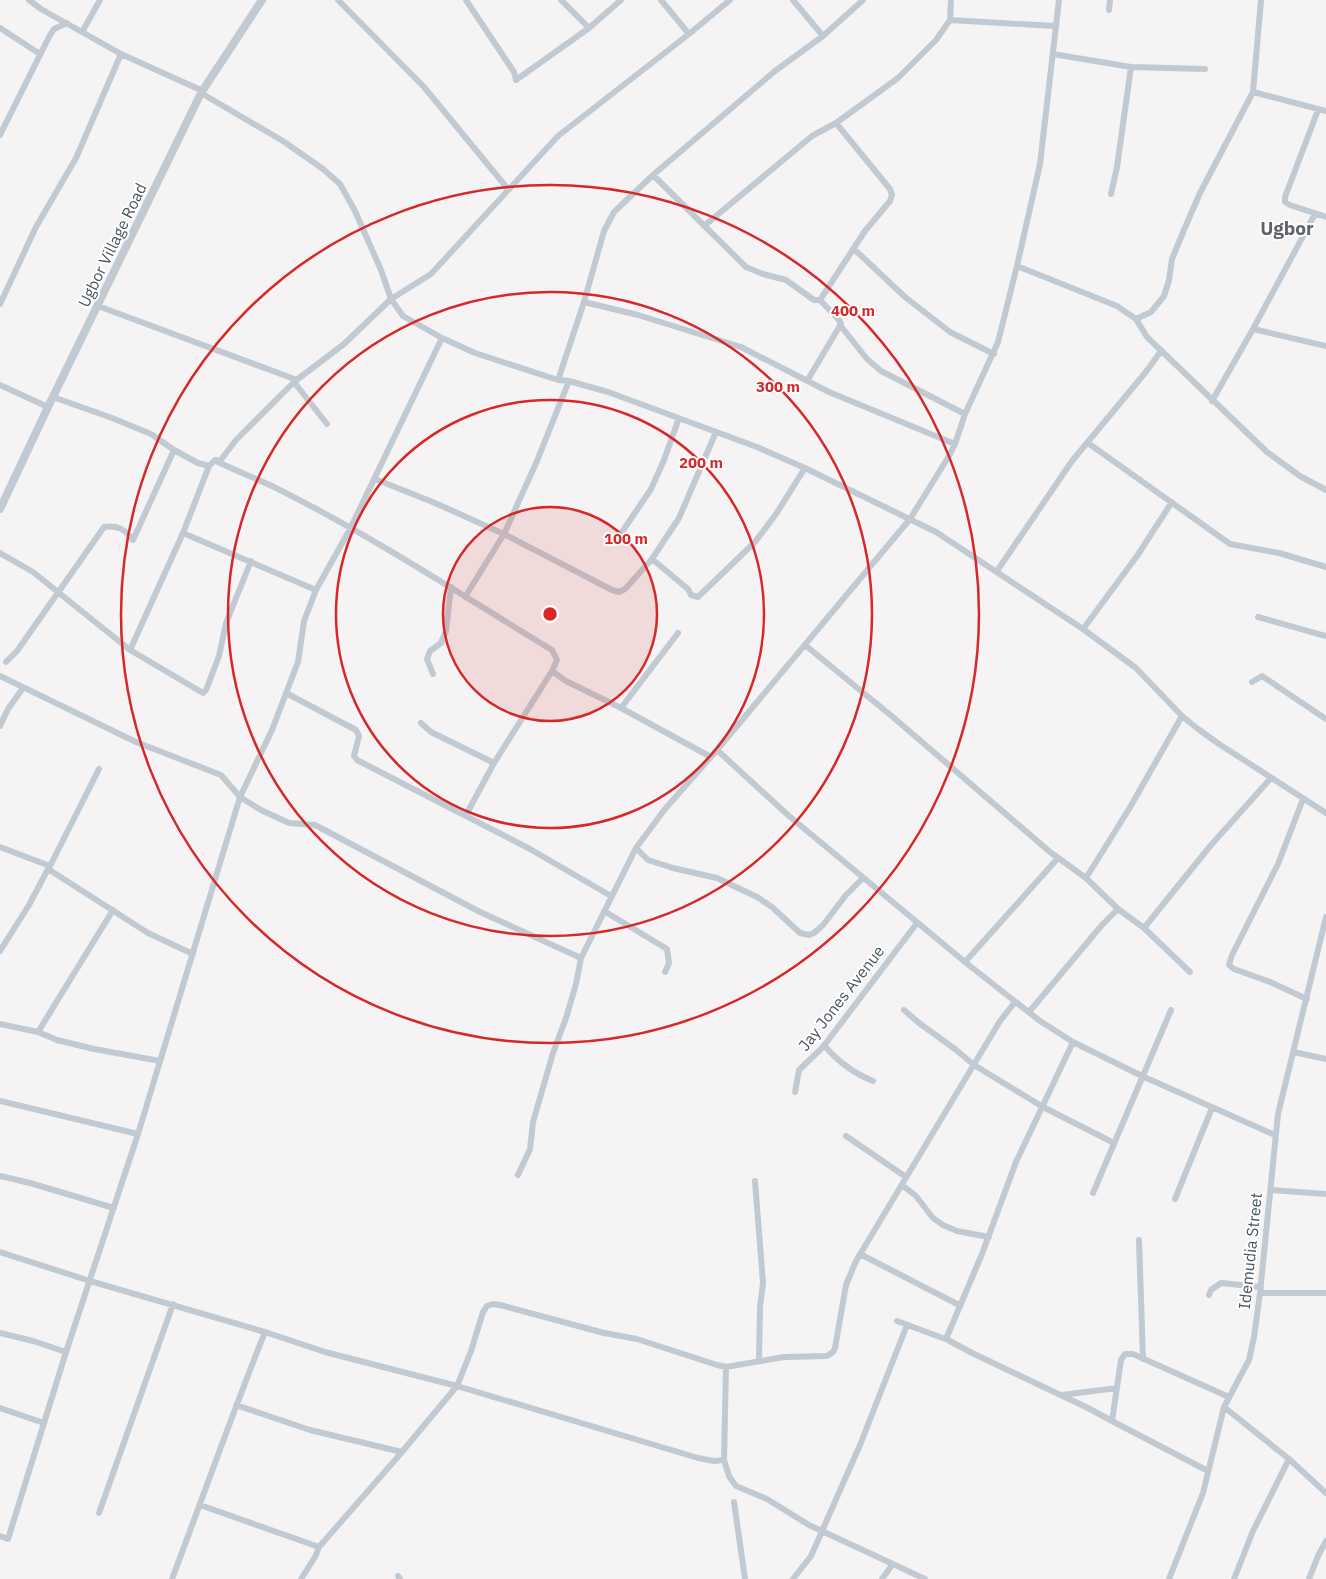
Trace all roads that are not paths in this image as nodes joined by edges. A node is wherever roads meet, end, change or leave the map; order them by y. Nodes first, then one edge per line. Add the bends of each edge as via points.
1 (29, 0) edge
2 (100, 0) edge
3 (262, 0) edge
4 (339, 0) edge
5 (466, 0) edge
6 (561, 0) edge
7 (621, 0) edge
8 (661, 0) edge
9 (730, 0) edge
10 (792, 0) edge
11 (864, 0) edge
12 (951, 0) edge
13 (1059, 0) edge
14 (1110, 0) edge
15 (1261, 0) edge
16 (1109, 10) dead end
17 (950, 20) junction
18 (66, 23) junction
19 (1055, 26) junction
20 (0, 28) edge
21 (589, 28) junction
22 (82, 32) junction
23 (689, 34) junction
24 (823, 36) junction
25 (40, 54) junction
26 (121, 54) junction
27 (1053, 54) junction
28 (1131, 67) junction
29 (1205, 69) dead end
30 (202, 92) junction
31 (1253, 92) junction
32 (1318, 110) junction
33 (1326, 111) edge
34 (836, 123) junction
35 (0, 135) edge
36 (653, 175) junction
37 (508, 188) junction
38 (1111, 194) dead end
39 (1314, 214) junction
40 (1326, 217) edge
41 (704, 226) junction
42 (854, 249) junction
43 (1017, 266) junction
44 (391, 299) junction
45 (820, 300) junction
46 (584, 302) junction
47 (0, 304) edge
48 (98, 306) junction
49 (1136, 319) junction
50 (840, 326) junction
51 (1254, 329) junction
52 (442, 338) junction
53 (1326, 346) edge
54 (1162, 351) junction
55 (994, 354) junction
56 (558, 380) junction
57 (295, 381) junction
58 (569, 381) junction
59 (807, 381) junction
60 (0, 385) edge
61 (53, 397) junction
62 (1212, 401) junction
63 (48, 407) junction
64 (965, 414) junction
65 (678, 418) junction
66 (327, 424) dead end
67 (716, 432) junction
68 (1088, 443) junction
69 (955, 444) junction
70 (174, 450) junction
71 (215, 460) junction
72 (208, 466) junction
73 (805, 468) junction
74 (375, 479) junction
75 (1326, 490) edge
76 (1172, 502) junction
77 (0, 509) edge
78 (910, 519) junction
79 (350, 529) junction
80 (183, 532) junction
81 (504, 534) junction
82 (616, 541) dead end
83 (0, 553) edge
84 (652, 558) junction
85 (251, 561) junction
86 (1326, 567) edge
87 (997, 571) junction
88 (451, 587) junction
89 (316, 590) junction
90 (58, 593) junction
91 (465, 597) junction
92 (1258, 617) dead end
93 (1083, 628) junction
94 (678, 633) dead end
95 (1326, 636) edge
96 (805, 645) junction
97 (130, 650) junction
98 (6, 662) dead end
99 (552, 671) junction
100 (433, 674) dead end
101 (0, 676) edge
102 (1252, 682) dead end
103 (23, 688) junction
104 (286, 693) junction
105 (621, 708) junction
106 (1182, 716) junction
107 (1326, 719) edge
108 (421, 723) dead end
109 (0, 726) edge
110 (717, 750) junction
111 (711, 757) junction
112 (494, 763) junction
113 (99, 769) dead end
114 (1271, 778) junction
115 (240, 797) junction
116 (1303, 799) junction
117 (1326, 813) edge
118 (466, 815) junction
119 (0, 846) edge
120 (636, 848) junction
121 (1058, 858) junction
122 (49, 867) junction
123 (863, 878) junction
124 (1086, 878) junction
125 (611, 896) junction
126 (1118, 909) junction
127 (113, 910) junction
128 (604, 911) junction
129 (1326, 916) edge
130 (917, 923) junction
131 (1144, 928) junction
132 (0, 951) edge
133 (193, 954) junction
134 (581, 958) junction
135 (965, 962) junction
136 (665, 972) dead end
137 (1190, 972) dead end
138 (1307, 999) junction
139 (1015, 1002) junction
140 (904, 1010) dead end
141 (1171, 1010) dead end
142 (1029, 1012) junction
143 (0, 1024) edge
144 (38, 1032) junction
145 (1073, 1042) junction
146 (824, 1045) junction
147 (1294, 1052) junction
148 (1326, 1059) edge
149 (160, 1061) junction
150 (974, 1065) junction
151 (1142, 1076) junction
152 (873, 1081) dead end
153 (795, 1092) dead end
154 (0, 1101) edge
155 (1043, 1106) junction
156 (1212, 1108) junction
157 (138, 1134) junction
158 (1276, 1135) junction
159 (846, 1136) dead end
160 (1114, 1143) junction
161 (518, 1175) dead end
162 (0, 1176) edge
163 (906, 1177) junction
164 (756, 1181) dead end
165 (902, 1185) junction
166 (1271, 1190) junction
167 (1093, 1193) dead end
168 (1326, 1194) edge
169 (1175, 1200) dead end
170 (114, 1208) junction
171 (989, 1237) junction
172 (1138, 1240) dead end
173 (0, 1252) edge
174 (860, 1254) junction
175 (90, 1281) junction
176 (1261, 1290) junction
177 (1326, 1293) edge
178 (1209, 1295) dead end
179 (173, 1304) junction
180 (959, 1305) junction
181 (897, 1321) dead end
182 (907, 1324) junction
183 (265, 1332) junction
184 (0, 1333) edge
185 (946, 1339) junction
186 (66, 1352) junction
187 (1143, 1359) junction
188 (759, 1361) junction
189 (726, 1367) junction
190 (457, 1386) junction
191 (1117, 1388) junction
192 (1061, 1395) junction
193 (1229, 1397) junction
194 (236, 1405) junction
195 (1224, 1407) junction
196 (0, 1408) edge
197 (1112, 1421) junction
198 (44, 1422) junction
199 (402, 1452) junction
200 (1289, 1459) junction
201 (724, 1460) junction
202 (1208, 1471) junction
203 (1326, 1493) edge
204 (734, 1502) dead end
205 (200, 1504) junction
206 (99, 1513) dead end
207 (822, 1531) junction
208 (0, 1536) edge
209 (1326, 1541) edge
210 (319, 1547) junction
211 (892, 1565) junction
212 (172, 1579) edge
213 (301, 1579) edge
214 (745, 1579) edge
215 (794, 1579) edge
216 (882, 1579) edge
217 (925, 1579) edge
218 (1169, 1579) edge
219 (1234, 1579) edge
220 (1310, 1579) edge

1 - 18 street
2 - 22 street
3 - 30 street, Ugbor Village Road
4 - 37 street via 424,87
5 - 21 street via 514,72 516,80
6 - 21 street
7 - 21 street
8 - 23 street
9 - 23 street
10 - 24 street
11 - 24 street
12 - 17 street
13 - 19 street
14 - 16 street
15 - 31 street
17 - 19 street
17 - 34 street via 936,40 898,78
18 - 22 street
18 - 25 street via 54,29
19 - 27 street
20 - 25 street
22 - 26 street
23 - 37 street via 558,136
24 - 36 street via 775,71
25 - 35 street
26 - 30 street
26 - 47 street via 79,151 36,227
27 - 28 street
27 - 43 street via 1040,164
28 - 29 street
28 - 38 street
30 - 44 street via 283,141 340,184 355,211
30 - 48 street, Ugbor Village Road
31 - 32 street
31 - 49 street via 1200,193 1172,259 1164,296 1150,312
32 - 33 street
32 - 39 street via 1285,197 1285,202 1290,205
34 - 41 street via 812,136
34 - 42 street via 892,195
36 - 41 street
36 - 46 street via 614,212 604,231
37 - 44 street via 431,274
39 - 40 street
39 - 51 street
41 - 45 street via 746,267 786,280 814,300
42 - 45 street
42 - 55 street via 905,297 950,332
43 - 49 street via 1108,302
43 - 55 street
44 - 52 street via 404,316
44 - 57 street via 344,344
45 - 50 street via 840,321
46 - 56 street
46 - 59 street via 638,314 740,348
48 - 57 street
48 - 61 street, Ugbor Village Road
49 - 54 street via 1147,337
50 - 59 street
50 - 64 street via 881,371
51 - 53 street
51 - 62 street
52 - 56 street via 475,353
52 - 74 street
54 - 62 street
54 - 68 street
55 - 64 street
56 - 58 street
57 - 66 street
57 - 71 street via 236,440 220,461
58 - 65 street
58 - 81 street
59 - 69 street
60 - 63 street
61 - 63 street, Ugbor Village Road
61 - 70 street via 151,434
62 - 75 street via 1266,452
63 - 77 street, Ugbor Village Road
64 - 69 street
65 - 67 street
65 - 82 street via 651,489
67 - 73 street
67 - 84 street via 679,518
68 - 76 street
68 - 87 street via 1049,493
69 - 78 street
70 - 72 street
70 - 90 street via 133,540 115,526 104,526
71 - 72 street
71 - 79 street via 271,485
72 - 80 street
73 - 78 street
73 - 84 street via 755,542 698,597 691,595
74 - 79 street
74 - 81 street
76 - 86 street via 1230,544 1279,553
76 - 93 street via 1137,556
78 - 87 street
78 - 96 street
79 - 88 street
79 - 89 street
80 - 85 street
80 - 97 street
81 - 84 street via 619,592
81 - 91 street
83 - 90 street via 33,572
85 - 89 street
85 - 97 street via 203,693
87 - 93 street
88 - 91 street
88 - 100 street via 446,631 441,643 430,651 427,659
89 - 104 street via 304,621 298,662
90 - 97 street
90 - 98 street
91 - 99 street via 552,650 558,660
92 - 95 street
93 - 106 street via 1136,668
94 - 105 street
96 - 110 street
96 - 121 street
99 - 105 street
99 - 112 street
101 - 103 street
102 - 107 street via 1262,676
103 - 109 street
103 - 115 street via 136,742 221,775
104 - 115 street
104 - 118 street via 356,730 360,736 354,756 357,760
105 - 111 street
106 - 114 street
106 - 124 street
108 - 112 street via 431,732
110 - 111 street
110 - 123 street
111 - 120 street
112 - 118 street
113 - 122 street
114 - 116 street
114 - 131 street
115 - 133 street
115 - 134 street via 289,823 316,825 480,912
116 - 117 street
116 - 138 street via 1278,864 1229,965
118 - 125 street
119 - 122 street
120 - 123 street via 648,860 716,878 757,896 804,935 814,933 823,925
120 - 125 street
121 - 124 street
121 - 135 street
122 - 127 street
122 - 132 street
123 - 130 street
124 - 126 street
125 - 128 street
126 - 131 street
126 - 142 street
127 - 133 street via 148,933
127 - 144 street
128 - 134 street
128 - 136 street via 667,949 669,963
129 - 138 street, Idemudia Street
130 - 135 street
130 - 146 street, Jay Jones Avenue
131 - 137 street
133 - 149 street
134 - 161 street via 576,984 533,1122 530,1149
135 - 139 street
138 - 147 street, Idemudia Street
139 - 142 street
139 - 150 street
140 - 150 street
141 - 151 street
142 - 145 street
143 - 144 street
144 - 149 street via 57,1040
145 - 151 street
145 - 155 street
146 - 152 street via 846,1066
146 - 153 street, Jay Jones Avenue via 799,1070
147 - 148 street
147 - 158 street, Idemudia Street
149 - 157 street
150 - 155 street
150 - 163 street
151 - 156 street
151 - 160 street
154 - 157 street
155 - 160 street
155 - 171 street via 1016,1162
156 - 158 street
156 - 169 street
157 - 170 street
158 - 166 street, Idemudia Street
159 - 163 street
160 - 167 street
162 - 170 street
163 - 165 street
164 - 188 street via 763,1283
165 - 171 street via 943,1225
165 - 174 street
166 - 168 street
166 - 176 street, Idemudia Street
170 - 175 street
171 - 180 street
172 - 187 street
173 - 175 street
174 - 180 street
174 - 188 street via 846,1285 833,1352 827,1356
175 - 179 street
175 - 186 street
176 - 177 street
176 - 178 street via 1221,1283
176 - 193 street, Idemudia Street via 1249,1360
179 - 183 street
179 - 206 street
180 - 185 street
181 - 182 street
182 - 185 street
182 - 207 street
183 - 190 street via 325,1352
183 - 194 street
184 - 186 street
185 - 192 street
186 - 198 street
187 - 191 street via 1129,1353 1122,1356
187 - 193 street
188 - 189 street
189 - 190 street via 637,1339 493,1304 483,1312
189 - 201 street
190 - 199 street
190 - 201 street via 675,1452
191 - 192 street
191 - 197 street
192 - 197 street
193 - 195 street, Idemudia Street
194 - 199 street via 310,1430
194 - 205 street
195 - 200 street
195 - 202 street, Idemudia Street
196 - 198 street
197 - 202 street
198 - 208 street via 8,1540
199 - 210 street
200 - 203 street
200 - 219 street via 1253,1531
201 - 207 street via 736,1486 767,1499
202 - 218 street, Idemudia Street via 1203,1493
204 - 214 street
205 - 210 street
205 - 212 street
207 - 211 street
207 - 215 street via 811,1556
209 - 220 street
210 - 213 street
211 - 216 street
211 - 217 street

